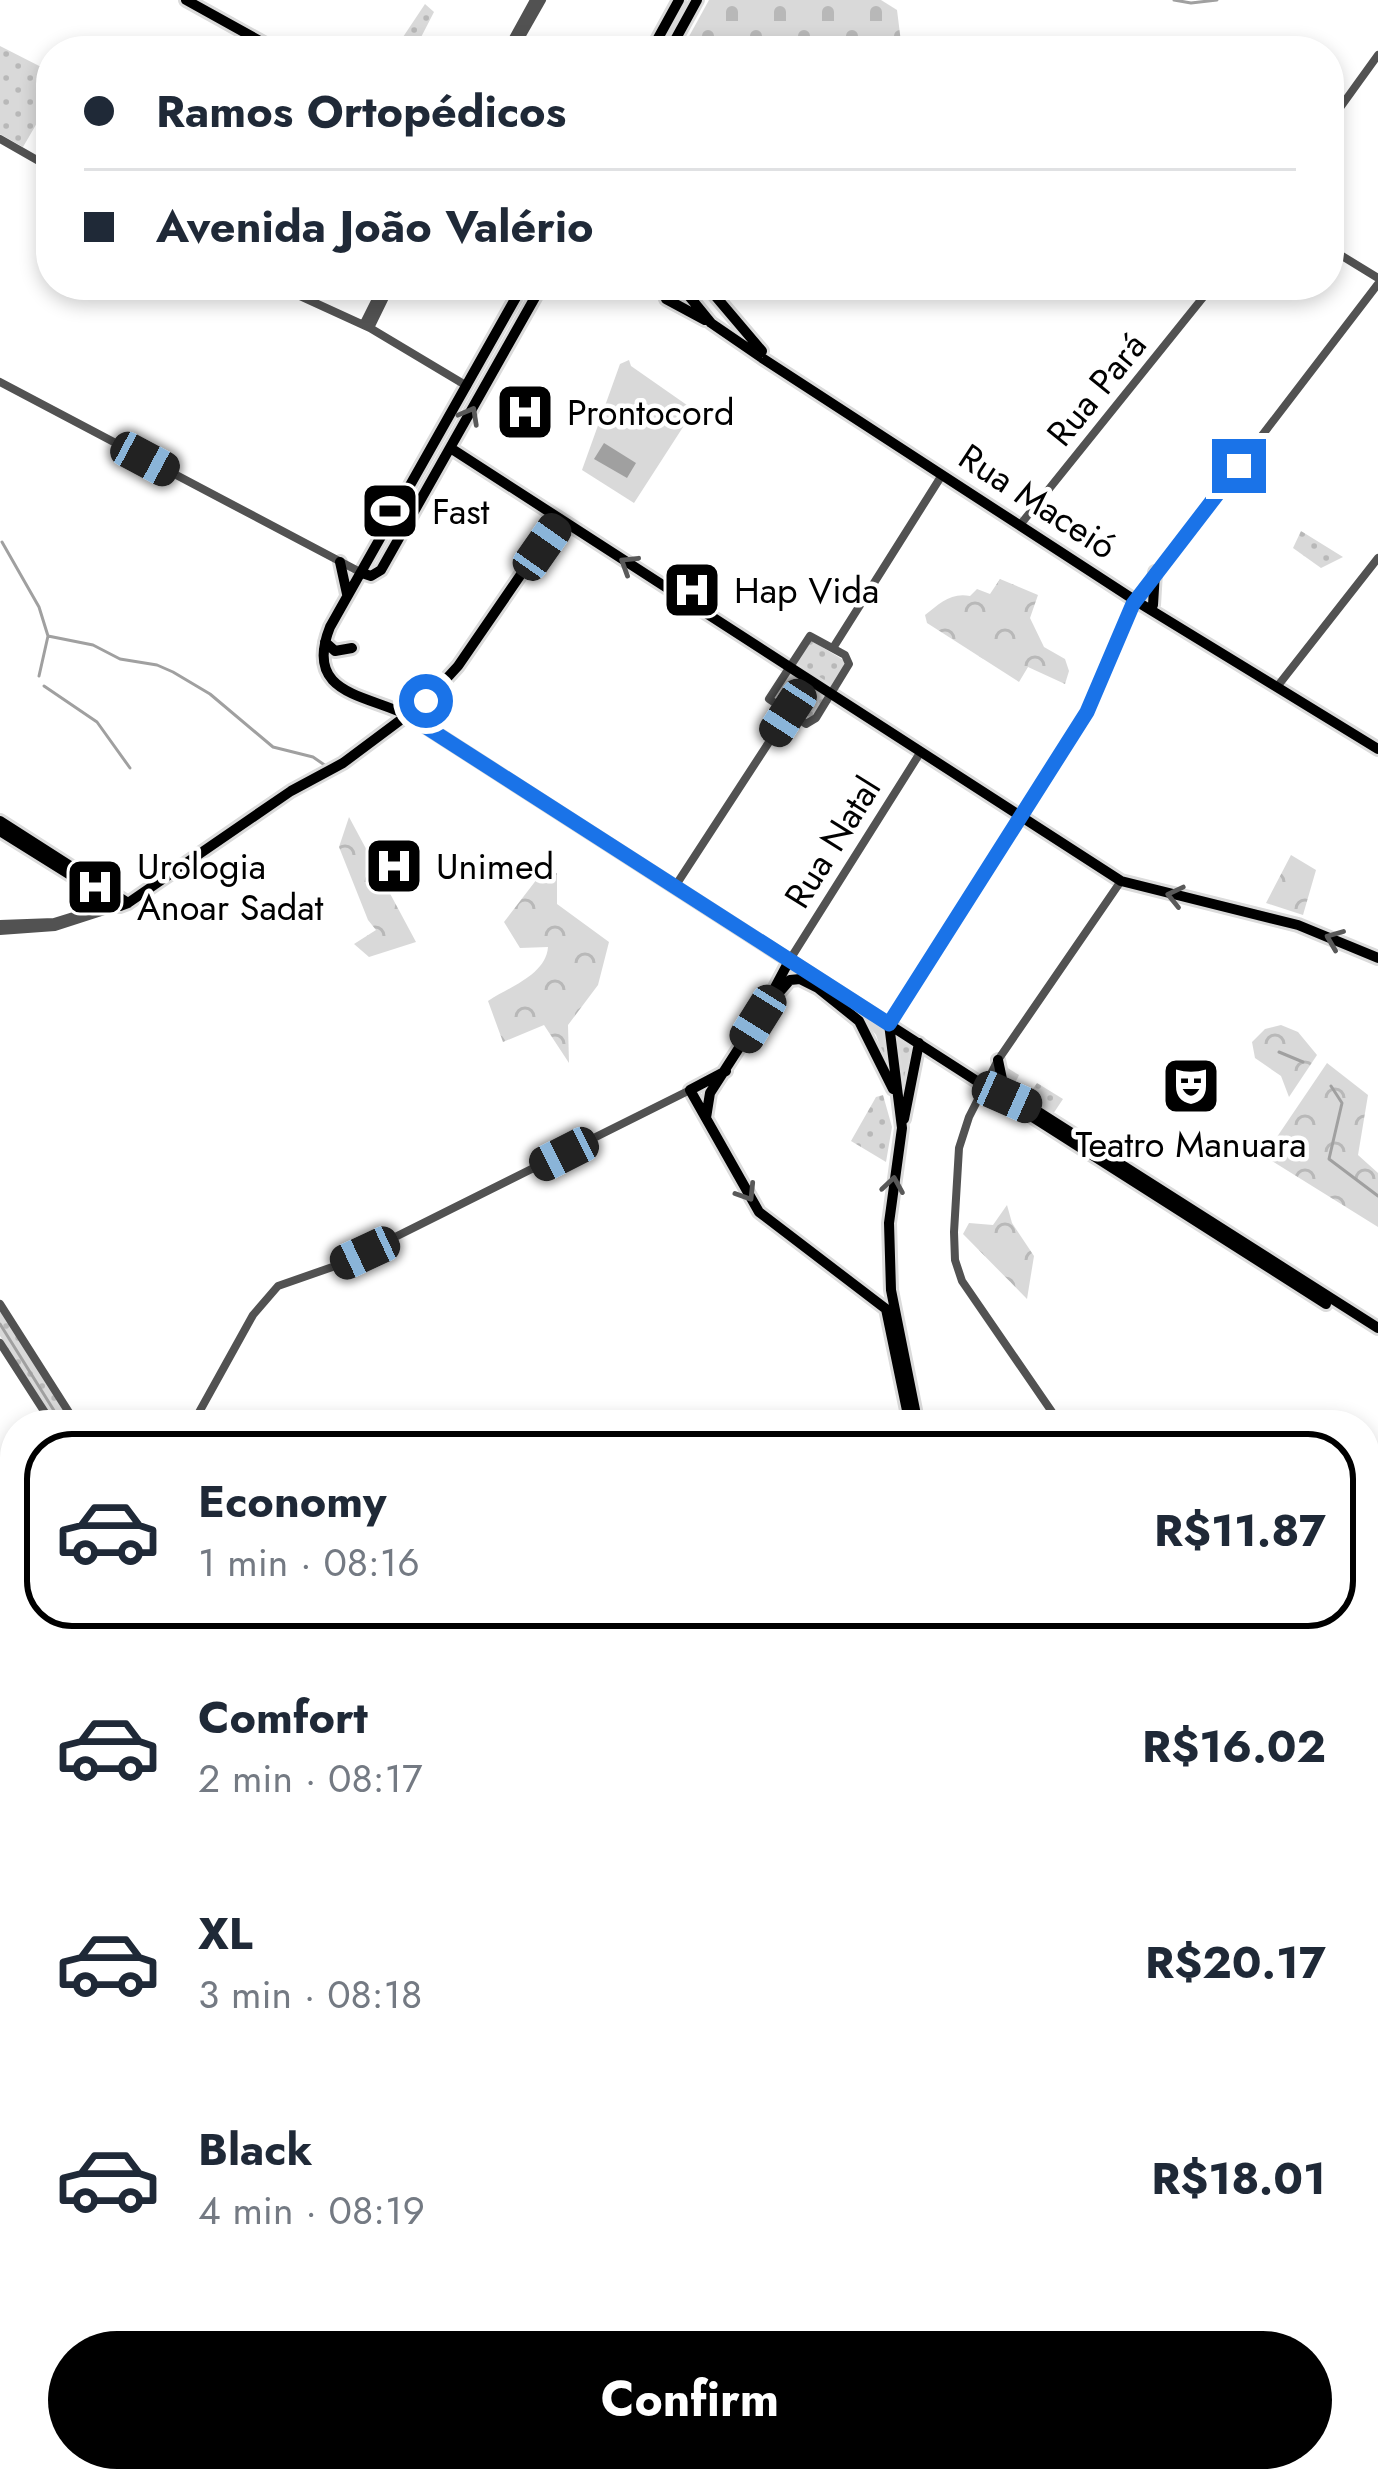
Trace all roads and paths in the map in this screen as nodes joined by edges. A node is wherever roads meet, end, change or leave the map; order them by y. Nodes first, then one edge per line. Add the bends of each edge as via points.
1 (186, 0) edge
2 (538, 0) edge
3 (679, 0) edge
4 (694, 6) edge
5 (251, 36) edge
6 (518, 36) edge
7 (659, 36) edge
8 (677, 36) edge
9 (1378, 55) edge
10 (1344, 102) edge
11 (0, 139) edge
12 (36, 159) edge
13 (1344, 258) edge
14 (1378, 281) edge
15 (308, 300) edge
16 (380, 300) edge
17 (515, 300) edge
18 (534, 300) edge
19 (668, 300) edge
20 (696, 300) edge
21 (718, 300) edge
22 (1201, 300) edge
23 (711, 323) junction
24 (366, 327) junction
25 (0, 382) edge
26 (467, 386) junction
27 (452, 449) junction
28 (942, 475) junction
29 (559, 519) junction
30 (1021, 523) junction
31 (1378, 557) edge
32 (340, 562) junction
33 (1155, 572) junction
34 (362, 573) junction
35 (1137, 598) junction
36 (345, 601) junction
37 (1153, 604) junction
38 (325, 642) junction
39 (352, 648) dead end
40 (833, 648) junction
41 (789, 665) junction
42 (1280, 683) junction
43 (830, 694) junction
44 (788, 713) junction
45 (409, 716) junction
46 (1378, 745) edge
47 (920, 753) junction
48 (1022, 818) junction
49 (0, 821) edge
50 (0, 831) edge
51 (32, 846) junction
52 (1121, 881) junction
53 (94, 887) junction
54 (674, 888) junction
55 (125, 902) junction
56 (89, 911) junction
57 (0, 927) edge
58 (1378, 958) edge
59 (789, 961) junction
60 (763, 1011) junction
61 (889, 1024) junction
62 (919, 1043) junction
63 (998, 1060) junction
64 (726, 1071) junction
65 (983, 1085) junction
66 (690, 1090) junction
67 (896, 1091) junction
68 (1007, 1097) junction
69 (1037, 1111) junction
70 (708, 1127) junction
71 (902, 1128) junction
72 (888, 1232) junction
73 (866, 1289) junction
74 (0, 1304) edge
75 (1378, 1332) edge
76 (0, 1343) edge
77 (43, 1410) edge
78 (67, 1410) edge
79 (199, 1410) edge
80 (910, 1410) edge
81 (911, 1410) edge
82 (1050, 1410) edge

1 - 5 main road
2 - 6 street
3 - 7 main road
4 - 8 main road
9 - 10 street
11 - 12 street
13 - 14 street
14 - 33 street
15 - 24 street
16 - 24 street
17 - 26 main road
27 -> 18 main road
19 - 23 main road
20 - 23 main road, Rua Maceió
21 - 30 main road, Rua Maceió via 760,350
22 - 30 street, Rua Pará
23 - 28 main road, Rua Maceió
24 - 26 street
25 - 32 street
26 - 34 main road
27 - 29 main road
27 - 34 main road via 381,570
28 - 30 main road, Rua Maceió
28 - 40 street
41 -> 29 main road
29 - 45 main road via 458,666
30 - 35 main road, Rua Maceió
31 - 42 street
32 - 34 street
32 - 36 main road
33 - 35 street
33 - 37 main road
34 - 36 main road
35 - 37 main road, Rua Maceió
35 - 46 main road, Rua Maceió
35 - 48 street via 1087,712
36 - 38 main road
37 - 42 main road, Rua Maceió
38 - 39 main road via 335,651
38 - 45 main road via 327,672 346,693
40 - 41 street via 809,636
40 - 43 street via 849,664
41 - 43 main road
41 - 44 street via 769,699
42 - 46 main road, Rua Maceió
43 - 44 street via 810,723
43 - 47 main road
44 - 54 street
45 - 54 main road
45 - 55 main road
47 - 48 main road
47 - 59 street, Rua Natal
48 - 52 main road
48 - 61 street
49 - 51 main road
50 - 51 main road
51 - 53 main road
58 -> 52 main road via 1298,925
52 - 63 street
53 - 55 main road
53 - 56 main road
54 - 59 main road
55 - 56 street
55 - 57 street via 56,927
56 - 57 street
59 - 60 main road
59 - 61 main road
60 - 64 main road
60 - 67 main road via 790,980 818,988 859,1021
61 - 62 main road
61 - 67 main road
62 - 65 main road
62 - 71 main road
63 - 65 street
63 - 69 main road via 1003,1084
64 - 66 main road
64 - 70 main road via 707,1100
65 - 68 main road
65 - 82 street via 959,1148 956,1260 973,1300
66 - 70 main road
66 - 79 street via 330,1269 287,1281 266,1297
67 - 71 main road
68 - 69 main road
68 - 75 main road
69 - 75 main road
70 -> 73 main road via 759,1212
72 -> 71 main road
72 - 73 main road via 883,1287
72 - 81 main road
73 - 80 main road via 888,1315
74 - 78 street
76 - 77 street

